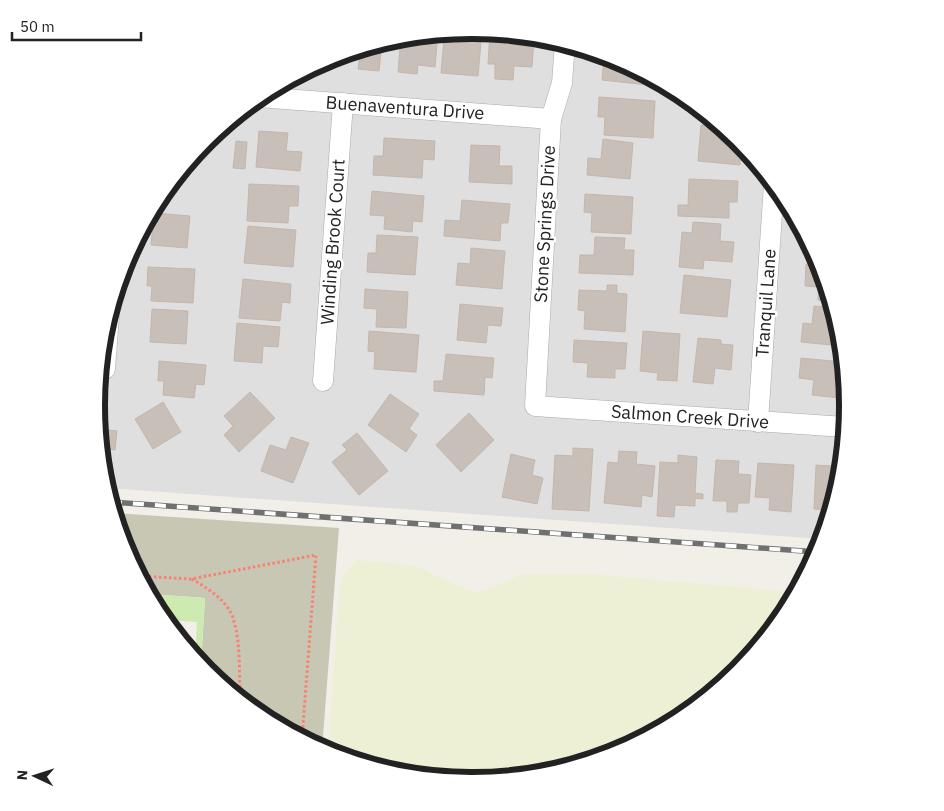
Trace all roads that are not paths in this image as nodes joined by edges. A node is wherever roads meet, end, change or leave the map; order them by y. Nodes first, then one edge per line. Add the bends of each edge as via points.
1 (564, 50) edge
2 (273, 98) edge
3 (343, 104) junction
4 (552, 119) junction
5 (773, 197) edge
6 (324, 381) dead end
7 (535, 406) joint
8 (758, 422) junction
9 (838, 427) edge

1 - 4 street, Stone Springs Drive via 562,83
2 - 3 street, Buenaventura Drive
3 - 4 street, Buenaventura Drive
3 - 6 street, Winding Brook Court
4 - 7 street, Stone Springs Drive
5 - 8 street, Tranquil Lane
7 - 8 street, Salmon Creek Drive
8 - 9 street, Salmon Creek Drive

